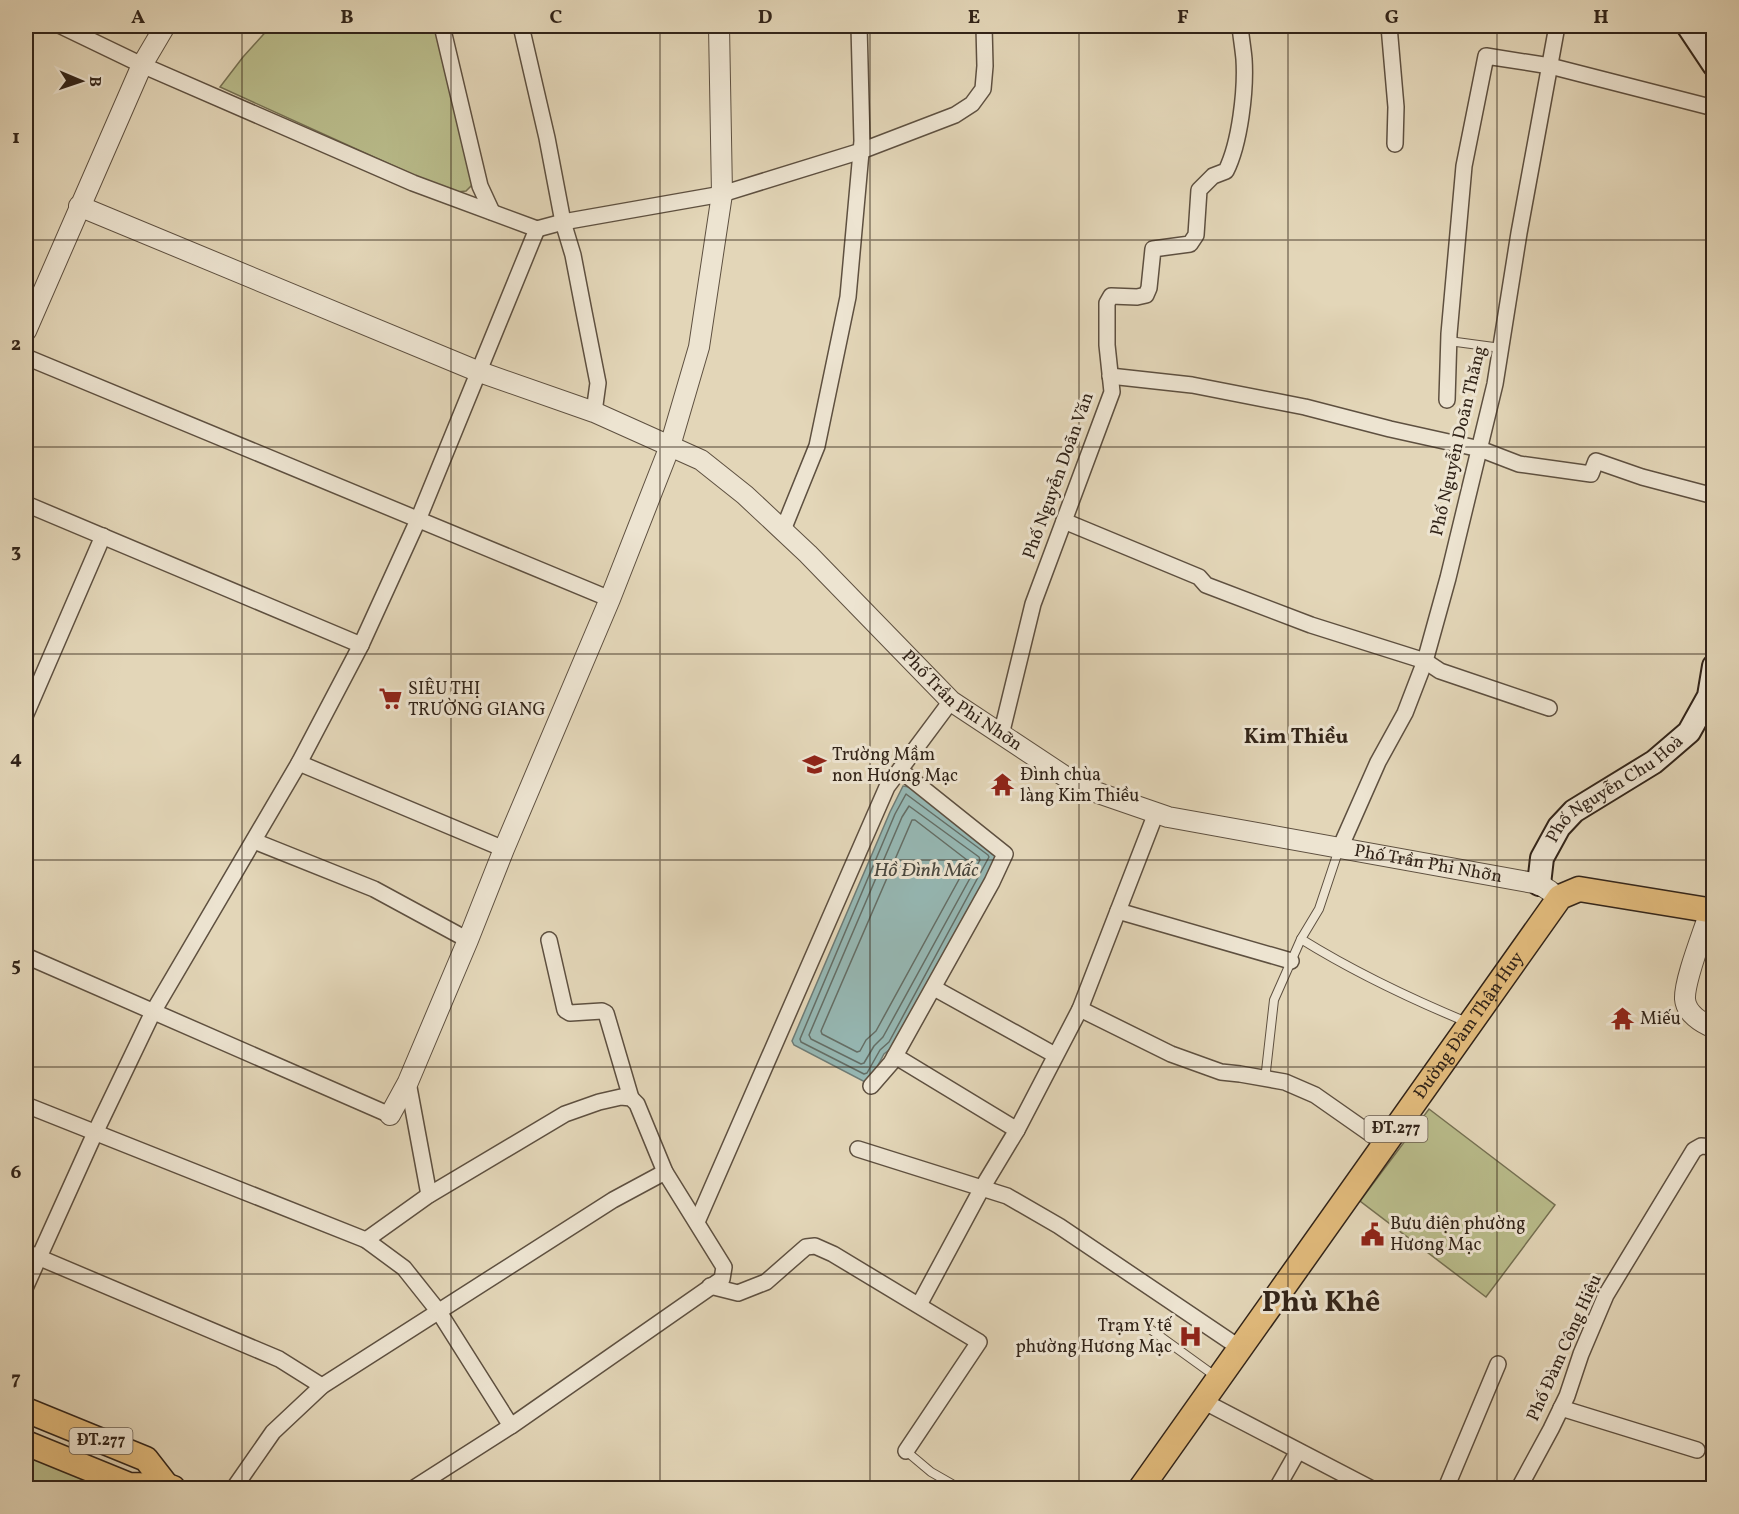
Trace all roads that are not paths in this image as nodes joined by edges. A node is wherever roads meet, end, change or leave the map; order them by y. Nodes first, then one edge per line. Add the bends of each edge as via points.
1 (61, 26) edge
2 (165, 26) edge
3 (442, 26) edge
4 (521, 26) edge
5 (719, 26) edge
6 (859, 26) edge
7 (984, 26) edge
8 (1240, 26) edge
9 (1389, 26) edge
10 (1557, 26) edge
11 (1688, 26) edge
12 (142, 65) junction
13 (1713, 65) edge
14 (1550, 66) junction
15 (1713, 108) edge
16 (1395, 144) dead end
17 (861, 151) junction
18 (722, 194) junction
19 (79, 206) junction
20 (492, 212) junction
21 (563, 222) junction
22 (537, 229) junction
23 (26, 331) edge
24 (1449, 341) junction
25 (1501, 348) junction
26 (26, 357) edge
27 (477, 371) junction
28 (1110, 376) junction
29 (1447, 400) dead end
30 (594, 412) junction
31 (670, 446) junction
32 (1480, 449) junction
33 (1713, 496) edge
34 (26, 504) edge
35 (418, 520) junction
36 (1064, 521) junction
37 (783, 530) junction
38 (103, 536) junction
39 (610, 599) junction
40 (361, 645) junction
41 (1425, 661) junction
42 (1713, 666) edge
43 (951, 701) junction
44 (1549, 708) dead end
45 (26, 714) edge
46 (1001, 735) junction
47 (299, 764) junction
48 (900, 770) junction
49 (1156, 813) junction
50 (255, 841) junction
51 (1340, 848) junction
52 (504, 849) junction
53 (1539, 884) junction
54 (1560, 897) junction
55 (1119, 910) junction
56 (1712, 911) edge
57 (1302, 939) junction
58 (468, 940) junction
59 (549, 940) dead end
60 (26, 956) edge
61 (1291, 961) junction
62 (934, 988) junction
63 (1080, 1009) junction
64 (153, 1012) junction
65 (1471, 1023) junction
66 (1713, 1028) edge
67 (1055, 1055) junction
68 (895, 1056) junction
69 (1265, 1080) junction
70 (408, 1082) junction
71 (871, 1086) dead end
72 (632, 1098) junction
73 (26, 1105) edge
74 (390, 1115) joint
75 (1017, 1130) junction
76 (95, 1133) junction
77 (1385, 1144) junction
78 (1713, 1147) edge
79 (858, 1149) dead end
80 (665, 1172) junction
81 (982, 1188) junction
82 (429, 1195) junction
83 (697, 1222) junction
84 (366, 1240) junction
85 (32, 1255) edge
86 (26, 1286) edge
87 (710, 1286) junction
88 (919, 1305) junction
89 (439, 1312) junction
90 (1150, 1329) dead end
91 (1240, 1348) junction
92 (1498, 1364) dead end
93 (1219, 1379) junction
94 (322, 1386) junction
95 (1203, 1401) junction
96 (1561, 1408) junction
97 (26, 1410) edge
98 (511, 1426) junction
99 (26, 1443) edge
100 (1697, 1450) dead end
101 (906, 1451) joint
102 (1298, 1451) junction
103 (1362, 1486) edge
104 (170, 1487) edge
105 (234, 1488) edge
106 (414, 1488) edge
107 (959, 1488) edge
108 (1141, 1488) edge
109 (1276, 1488) edge
110 (1446, 1488) edge
111 (1519, 1488) edge

1 - 12 street
2 - 12 street
3 - 20 street via 480,186
4 - 21 street
5 - 18 street
6 - 17 street
7 - 17 street via 983,89 972,104 955,115
8 - 28 street, Phố Nguyễn Doãn Văn via 1244,61 1233,156 1226,171 1213,176 1199,190 1196,235 1190,244 1153,249 1146,295 1111,296 1107,303
9 - 16 street
10 - 14 street, Phố Nguyễn Doãn Thăng
11 - 13 main road
12 - 19 street
12 - 20 street via 413,183
14 - 15 street
14 - 24 street via 1486,56 1464,166
14 - 25 street, Phố Nguyễn Doãn Thăng
17 - 18 street
17 - 37 street via 848,297 818,446
18 - 21 street
18 - 31 street via 699,348
19 - 23 street
19 - 27 street, Phố Trần Phi Nhỡn
20 - 22 street
21 - 22 street
21 - 30 street via 597,383
22 - 27 street
24 - 25 lane
24 - 29 street
25 - 32 street, Phố Nguyễn Doãn Thăng
26 - 35 street
27 - 30 street, Phố Trần Phi Nhỡn
27 - 35 street
28 - 32 street via 1192,385 1305,407
28 - 36 street, Phố Nguyễn Doãn Văn via 1112,392
30 - 31 street, Phố Trần Phi Nhỡn
31 - 37 street, Phố Trần Phi Nhỡn via 701,460
31 - 39 street
32 - 33 street via 1519,464 1592,474 1596,461
32 - 41 street, Phố Nguyễn Doãn Thăng
34 - 38 street
35 - 39 street
35 - 40 street
36 - 41 street via 1198,577 1206,585 1311,625
36 - 46 street, Phố Nguyễn Doãn Văn via 1033,604
37 - 43 street, Phố Trần Phi Nhỡn
38 - 40 street
38 - 45 street
39 - 52 street
40 - 47 street
41 - 44 street via 1440,671
41 - 51 street, Phố Nguyễn Doãn Thăng via 1405,713 1378,762
42 - 53 main road, Phố Nguyễn Chu Hoà via 1709,696 1689,732 1654,762 1574,811 1559,827 1542,858
43 - 46 street, Phố Trần Phi Nhỡn
43 - 48 street
46 - 49 street, Phố Trần Phi Nhỡn via 1081,787
47 - 50 street
47 - 52 street
48 - 62 street via 1005,854
48 - 83 street via 887,787
49 - 51 street, Phố Trần Phi Nhỡn
49 - 55 street
50 - 58 street via 374,889
50 - 64 street
51 - 53 street, Phố Trần Phi Nhỡn
51 - 57 lane via 1319,909
52 - 58 street
53 - 54 street, Phố Trần Phi Nhỡn
54 - 56 main road via 1579,889
54 - 65 main road, Đường Đàm Thận Huy / ĐT.277
55 - 61 street
55 - 63 street
56 - 66 street via 1686,986 1685,1000 1690,1011
57 - 61 lane
57 - 65 lane via 1418,1002
58 - 70 street
59 - 72 street via 565,1010 606,1013
60 - 64 street
61 - 69 lane via 1274,1000
62 - 67 street
62 - 68 street
63 - 67 street
63 - 69 street via 1171,1054 1221,1072
64 - 74 street
64 - 76 street
65 - 77 main road, Đường Đàm Thận Huy / ĐT.277
67 - 75 street
68 - 71 street
68 - 75 street
69 - 77 street via 1285,1082 1315,1095
70 - 74 street
70 - 82 street
72 - 80 street
72 - 82 street via 610,1099 573,1110
73 - 76 street
75 - 81 street
76 - 84 street
76 - 85 street
77 - 91 main road, Đường Đàm Thận Huy / ĐT.277
78 - 96 street, Phố Đàm Công Hiệu via 1694,1150 1606,1295
79 - 81 street
80 - 83 street
80 - 89 street via 613,1200
81 - 88 street
81 - 91 street via 1007,1196 1059,1226
82 - 84 street
83 - 87 street via 724,1267 722,1279
84 - 89 street via 404,1268
85 - 86 street
85 - 94 street via 279,1359
87 - 88 street via 738,1293 766,1282 806,1247 815,1246
87 - 98 street
88 - 101 street via 979,1342
89 - 94 street
89 - 98 street
90 - 93 lane
91 - 93 main road, Đường Đàm Thận Huy / ĐT.277
92 - 110 street
93 - 95 main road, Đường Đàm Thận Huy / ĐT.277
94 - 105 street via 273,1432
95 - 102 street
95 - 108 main road, Đường Đàm Thận Huy / ĐT.277
96 - 100 street
96 - 111 street, Phố Đàm Công Hiệu
97 - 104 main road, ĐT.277 via 146,1459
98 - 106 street
99 - 104 main road, ĐT.277 via 129,1485
101 - 107 lane
102 - 103 street
102 - 109 street

